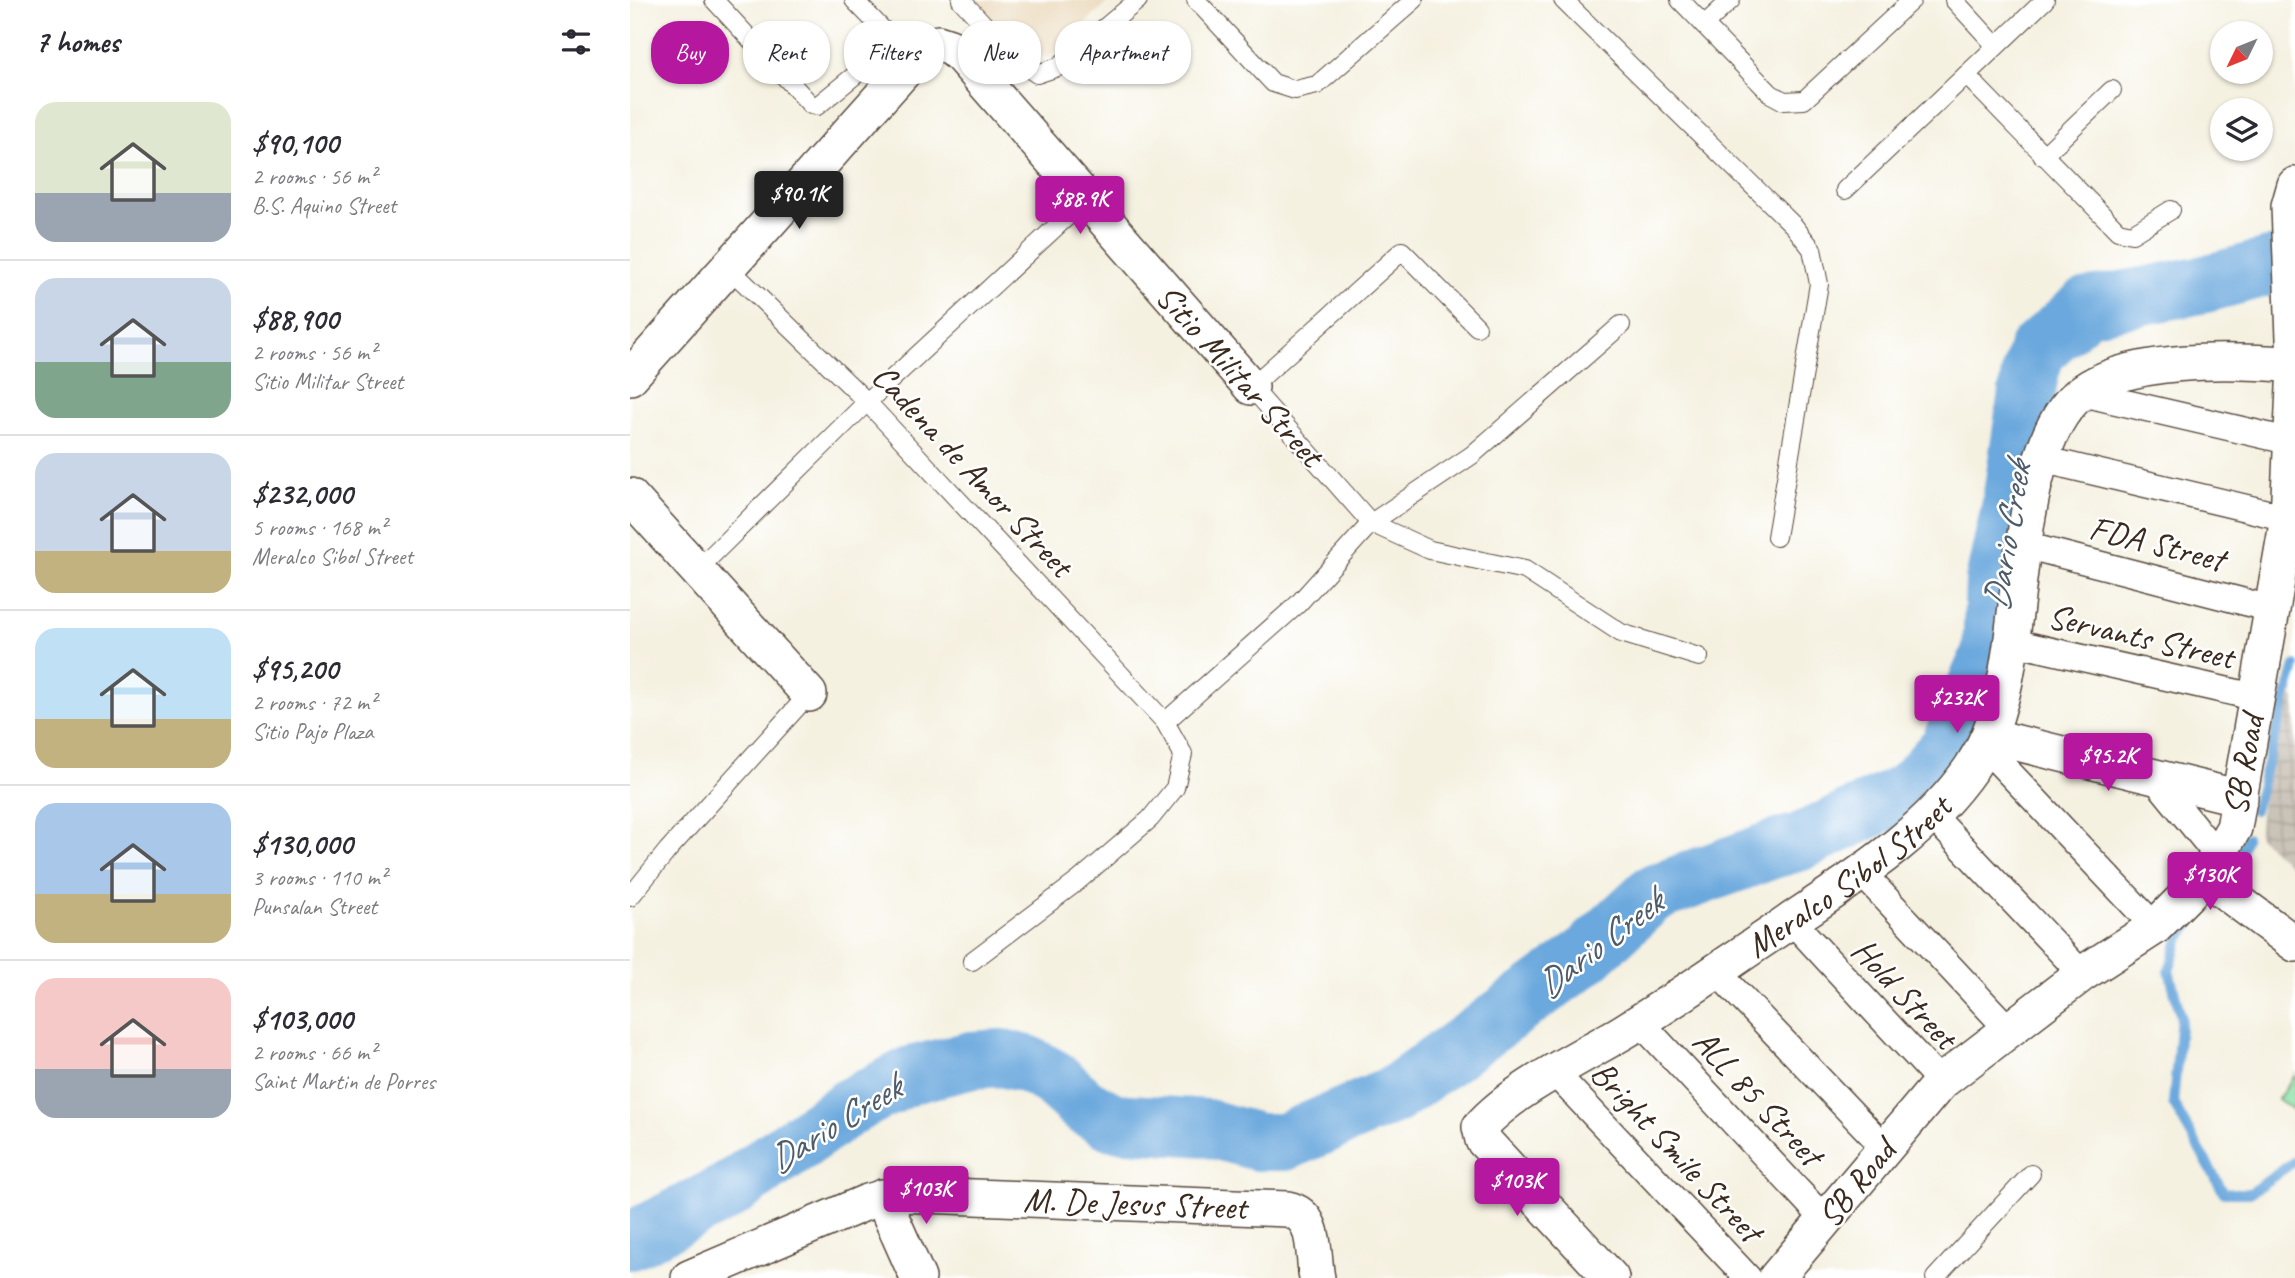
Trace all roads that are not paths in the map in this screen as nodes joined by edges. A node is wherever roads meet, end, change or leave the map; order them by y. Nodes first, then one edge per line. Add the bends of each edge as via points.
1 (713, 0) edge
2 (855, 0) edge
3 (961, 0) edge
4 (1138, 0) edge
5 (1196, 0) edge
6 (1414, 0) edge
7 (1563, 0) edge
8 (1680, 0) edge
9 (1731, 0) edge
10 (1912, 0) edge
11 (1954, 0) edge
12 (2045, 0) edge
13 (1704, 25) junction
14 (1996, 46) junction
15 (1966, 75) junction
16 (2112, 90) dead end
17 (2043, 156) junction
18 (1845, 190) dead end
19 (1085, 200) junction
20 (2292, 201) edge
21 (2171, 210) dead end
22 (729, 268) junction
23 (2294, 307) edge
24 (1621, 325) dead end
25 (1477, 327) dead end
26 (2295, 365) edge
27 (630, 377) edge
28 (1251, 387) junction
29 (2082, 393) junction
30 (867, 402) junction
31 (2293, 442) junction
32 (2041, 459) junction
33 (630, 495) edge
34 (2288, 518) junction
35 (1371, 523) junction
36 (1776, 537) dead end
37 (2024, 545) junction
38 (697, 570) junction
39 (2272, 608) junction
40 (2012, 642) junction
41 (1699, 657) dead end
42 (809, 694) joint
43 (2255, 697) junction
44 (1165, 722) junction
45 (1986, 741) junction
46 (2152, 775) junction
47 (2240, 797) junction
48 (1931, 814) junction
49 (2212, 867) junction
50 (1862, 873) junction
51 (630, 897) edge
52 (1791, 920) junction
53 (2155, 927) junction
54 (2295, 944) edge
55 (972, 961) dead end
56 (1716, 971) junction
57 (2082, 974) junction
58 (1640, 1022) junction
59 (2008, 1029) junction
60 (1554, 1072) junction
61 (1941, 1082) junction
62 (1884, 1147) junction
63 (2031, 1174) dead end
64 (882, 1196) junction
65 (1826, 1220) junction
66 (737, 1268) edge
67 (689, 1278) edge
68 (918, 1278) edge
69 (1317, 1278) edge
70 (1611, 1278) edge
71 (1748, 1278) edge
72 (1776, 1278) edge
73 (1935, 1278) edge

1 - 2 lane via 811,105 817,106 888,44 886,33
3 - 4 lane via 1018,61 1037,74 1058,67
5 - 6 lane via 1273,83 1295,90 1317,85
7 - 36 lane via 1794,226 1812,249 1819,284
8 - 13 lane
9 - 13 lane
10 - 13 lane via 1804,100 1794,103 1771,94
11 - 14 lane
12 - 14 lane
14 - 15 lane
15 - 17 lane
15 - 18 lane
16 - 17 lane
17 - 21 lane via 2118,231 2132,233
19 - 22 street, Sitio Militar Street via 961,56 938,43 914,60
19 - 28 street, Sitio Militar Street
19 - 30 lane
20 - 23 street, SB Road
22 - 27 street
22 - 30 lane, Cadena de Amor Street
23 - 26 street, SB Road
24 - 35 lane via 1472,455
25 - 28 lane via 1402,251
26 - 29 street, Meralco Sibol Street via 2204,360 2127,373
26 - 31 street, SB Road
28 - 35 lane, Sitio Militar Street
29 - 31 street
29 - 32 street, Meralco Sibol Street via 2056,422
30 - 38 lane
30 - 44 lane, Cadena de Amor Street
31 - 34 street, SB Road
32 - 34 street
32 - 37 street, Meralco Sibol Street
33 - 38 street
34 - 39 street, SB Road
35 - 41 lane via 1430,550 1525,570 1620,633
35 - 44 lane via 1298,604
37 - 39 street, FDA Street
37 - 40 street, Meralco Sibol Street
38 - 42 street
39 - 43 street, SB Road
40 - 43 street, Servants Street
40 - 45 street, Meralco Sibol Street via 2007,675
42 - 51 lane
43 - 47 street, SB Road
44 - 55 lane, Cadena de Amor Street via 1183,754 1175,788 1167,798 1150,819 1077,881
45 - 46 street
45 - 48 street, Meralco Sibol Street via 1955,790
45 - 53 street
46 - 47 street
46 - 49 street
47 - 49 street, SB Road via 2234,828
48 - 50 street, Meralco Sibol Street
48 - 57 street
49 - 53 street, SB Road
49 - 54 street
50 - 52 street, Meralco Sibol Street
50 - 59 street
52 - 56 street, Meralco Sibol Street
52 - 61 street, Hold Street
53 - 57 street, SB Road
56 - 58 street, Meralco Sibol Street
56 - 62 street
57 - 59 street, SB Road
58 - 60 street, Meralco Sibol Street
58 - 65 street, ALL 85 Street
59 - 61 street, SB Road
60 - 70 street, Meralco Sibol Street via 1489,1117 1480,1127 1483,1140
60 - 71 street, Bright Smile Street
61 - 62 street, SB Road
62 - 65 street, SB Road
63 - 73 lane
64 - 66 street, M. De Jesus Street
64 - 68 street
64 - 69 street, M. De Jesus Street via 1287,1209 1302,1214 1310,1227
65 - 72 street, SB Road
66 - 67 street, M. De Jesus Street

